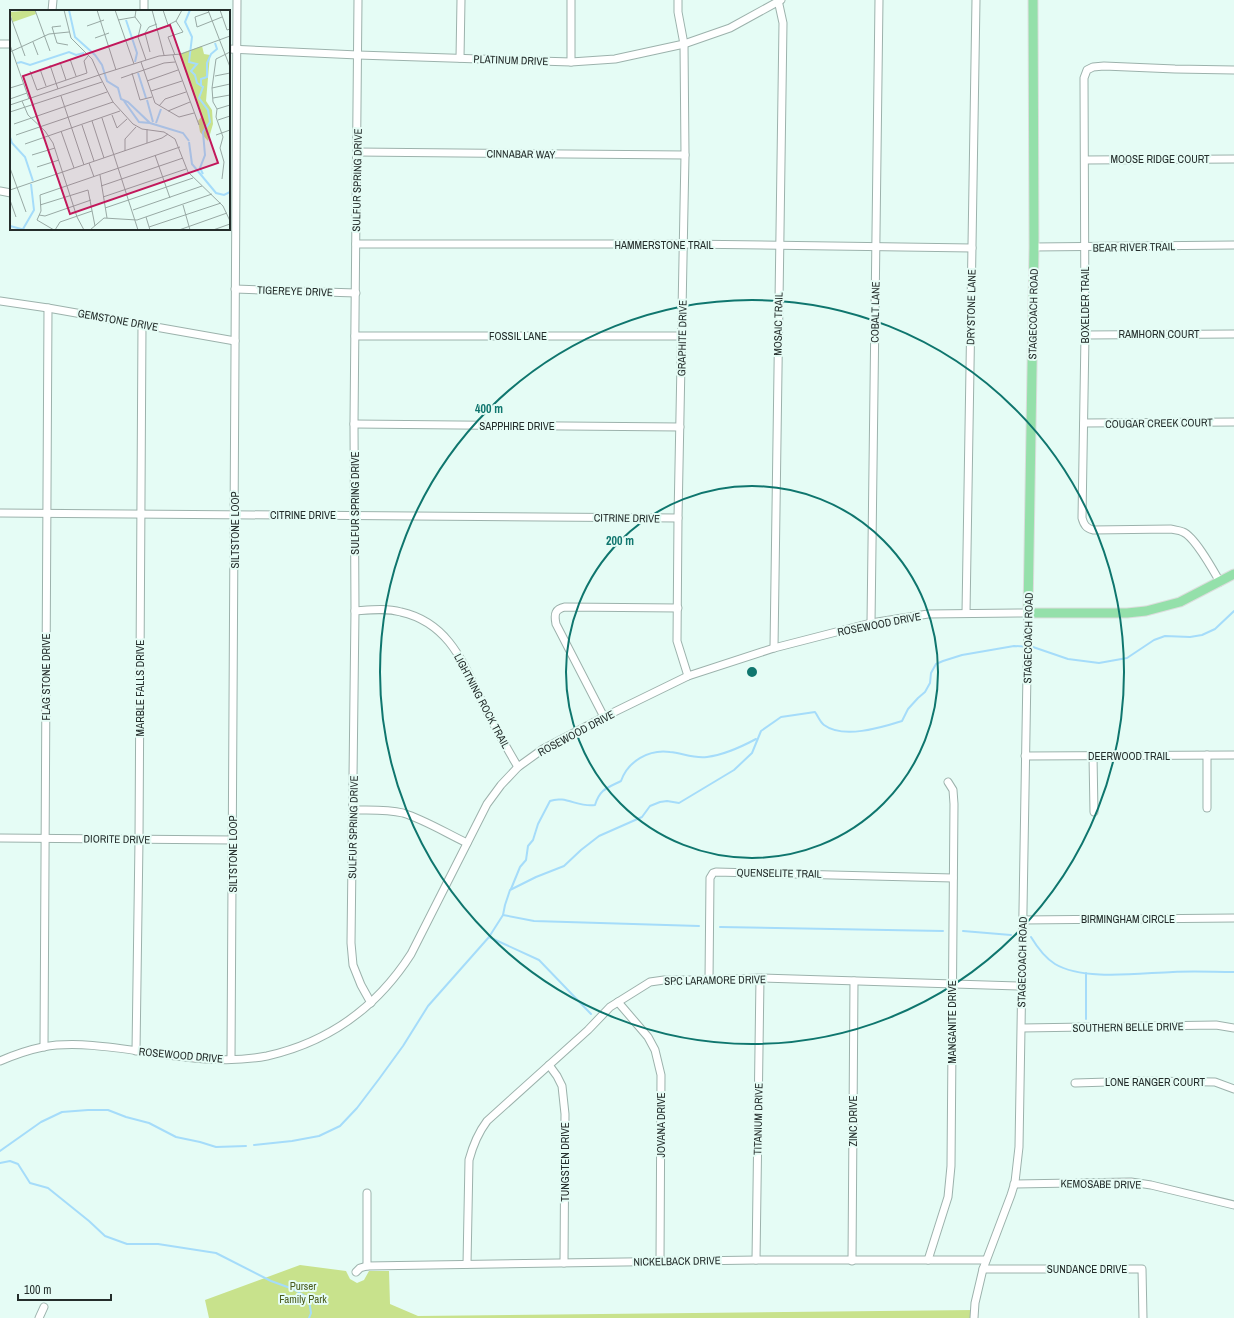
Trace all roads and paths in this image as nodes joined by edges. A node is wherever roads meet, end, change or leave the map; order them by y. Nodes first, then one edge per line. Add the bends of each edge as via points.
1 (53, 0) edge
2 (237, 0) edge
3 (358, 0) edge
4 (461, 0) edge
5 (571, 0) edge
6 (678, 0) edge
7 (879, 0) edge
8 (976, 0) edge
9 (1034, 0) edge
10 (779, 1) edge
11 (52, 10) edge
12 (684, 44) junction
13 (230, 49) edge
14 (237, 49) junction
15 (358, 55) junction
16 (460, 58) junction
17 (570, 62) junction
18 (1234, 70) edge
19 (357, 152) junction
20 (684, 155) junction
21 (1234, 159) edge
22 (1085, 160) junction
23 (0, 191) edge
24 (10, 193) edge
25 (356, 244) junction
26 (683, 244) junction
27 (1234, 245) edge
28 (780, 246) junction
29 (876, 247) junction
30 (1034, 247) junction
31 (1085, 247) junction
32 (972, 248) junction
33 (235, 289) junction
34 (356, 293) junction
35 (0, 301) edge
36 (48, 308) junction
37 (142, 324) junction
38 (1234, 334) edge
39 (1085, 335) junction
40 (355, 336) junction
41 (682, 336) junction
42 (235, 341) junction
43 (1234, 422) edge
44 (354, 424) junction
45 (1084, 424) junction
46 (680, 427) junction
47 (0, 513) edge
48 (47, 514) junction
49 (140, 515) junction
50 (235, 515) junction
51 (355, 515) junction
52 (678, 518) junction
53 (1234, 574) edge
54 (1220, 582) junction
55 (678, 608) junction
56 (355, 611) junction
57 (966, 613) junction
58 (1028, 613) junction
59 (871, 623) junction
60 (774, 648) junction
61 (688, 676) junction
62 (604, 717) junction
63 (1207, 755) junction
64 (1234, 755) edge
65 (1025, 756) junction
66 (1093, 756) junction
67 (518, 767) junction
68 (948, 782) dead end
69 (1207, 808) dead end
70 (354, 810) junction
71 (1094, 812) dead end
72 (45, 837) junction
73 (0, 838) edge
74 (139, 840) junction
75 (233, 840) junction
76 (467, 843) junction
77 (953, 878) junction
78 (1234, 918) edge
79 (1023, 920) junction
80 (760, 978) junction
81 (709, 980) junction
82 (854, 981) junction
83 (952, 984) junction
84 (1022, 986) junction
85 (618, 1002) junction
86 (371, 1003) junction
87 (1022, 1028) junction
88 (1234, 1028) edge
89 (44, 1047) junction
90 (136, 1051) junction
91 (231, 1059) junction
92 (0, 1061) edge
93 (549, 1065) junction
94 (1075, 1083) dead end
95 (1234, 1089) edge
96 (1014, 1184) junction
97 (367, 1193) dead end
98 (1234, 1205) edge
99 (756, 1260) junction
100 (928, 1260) junction
101 (986, 1260) junction
102 (660, 1261) junction
103 (852, 1261) junction
104 (564, 1263) junction
105 (467, 1264) junction
106 (367, 1266) junction
107 (983, 1269) junction
108 (356, 1272) dead end
109 (44, 1308) dead end
110 (39, 1318) edge
111 (974, 1318) edge
112 (1143, 1318) edge

1 - 11 street
2 - 14 street, SILTSTONE LOOP
3 - 15 street, SULFUR SPRING DRIVE
4 - 16 street
5 - 17 street
6 - 12 street, GRAPHITE DRIVE
7 - 29 street, COBALT LANE
8 - 32 street, DRYSTONE LANE
9 - 30 main road, STAGECOACH ROAD
10 - 12 street, PLATINUM DRIVE via 730,28
10 - 28 street, MOSAIC TRAIL via 783,23
12 - 17 street, PLATINUM DRIVE via 615,59
12 - 20 street, GRAPHITE DRIVE
13 - 14 street, PLATINUM DRIVE
14 - 15 street, PLATINUM DRIVE
14 - 33 street, SILTSTONE LOOP
15 - 16 street, PLATINUM DRIVE
15 - 19 street, SULFUR SPRING DRIVE
16 - 17 street, PLATINUM DRIVE
18 - 22 street, BOXELDER TRAIL via 1104,66 1087,70 1084,78
19 - 20 street, CINNABAR WAY
19 - 25 street, SULFUR SPRING DRIVE
20 - 26 street, GRAPHITE DRIVE
21 - 22 street, MOOSE RIDGE COURT
22 - 31 street, BOXELDER TRAIL
23 - 24 street
25 - 26 street, HAMMERSTONE TRAIL
25 - 34 street, SULFUR SPRING DRIVE
26 - 28 street, HAMMERSTONE TRAIL
26 - 41 street, GRAPHITE DRIVE
27 - 31 street, BEAR RIVER TRAIL
28 - 29 street, HAMMERSTONE TRAIL
28 - 60 street, MOSAIC TRAIL
29 - 32 street, HAMMERSTONE TRAIL
29 - 59 street, COBALT LANE
30 - 31 street, BEAR RIVER TRAIL
30 - 58 main road, STAGECOACH ROAD
31 - 39 street, BOXELDER TRAIL
32 - 57 street, DRYSTONE LANE
33 - 34 street, TIGEREYE DRIVE
33 - 42 street, SILTSTONE LOOP
34 - 40 street, SULFUR SPRING DRIVE
35 - 36 street, GEMSTONE DRIVE
36 - 37 street, GEMSTONE DRIVE
36 - 48 street, FLAG STONE DRIVE
37 - 42 street, GEMSTONE DRIVE
37 - 49 street, MARBLE FALLS DRIVE
38 - 39 street, RAMHORN COURT
39 - 45 street, BOXELDER TRAIL
40 - 41 street, FOSSIL LANE
40 - 44 street, SULFUR SPRING DRIVE
41 - 46 street, GRAPHITE DRIVE
42 - 50 street, SILTSTONE LOOP
43 - 45 street, COUGAR CREEK COURT
44 - 46 street, SAPPHIRE DRIVE
44 - 51 street, SULFUR SPRING DRIVE
45 - 54 street, BOXELDER TRAIL via 1083,524 1093,530 1171,529 1183,532 1190,536
46 - 52 street, GRAPHITE DRIVE
47 - 48 street, CITRINE DRIVE
48 - 49 street, CITRINE DRIVE
48 - 72 street, FLAG STONE DRIVE
49 - 50 street, CITRINE DRIVE
49 - 74 street, MARBLE FALLS DRIVE
50 - 51 street, CITRINE DRIVE
50 - 75 street, SILTSTONE LOOP
51 - 52 street, CITRINE DRIVE
51 - 56 street, SULFUR SPRING DRIVE
52 - 55 street, GRAPHITE DRIVE
53 - 54 main road, ROSEWOOD DRIVE
54 - 58 main road, ROSEWOOD DRIVE via 1180,602 1146,611
55 - 61 street, GRAPHITE DRIVE via 677,641
55 - 62 street via 565,607 556,611 556,624
56 - 67 street, LIGHTNING ROCK TRAIL via 402,612 434,626 446,637 458,652 499,736
56 - 70 street, SULFUR SPRING DRIVE
57 - 58 street, ROSEWOOD DRIVE
57 - 59 street, ROSEWOOD DRIVE via 928,614
58 - 65 street, STAGECOACH ROAD
59 - 60 street, ROSEWOOD DRIVE
60 - 61 street, ROSEWOOD DRIVE
61 - 62 street, ROSEWOOD DRIVE
62 - 67 street, ROSEWOOD DRIVE via 543,749
63 - 64 street, DEERWOOD TRAIL
63 - 66 street, DEERWOOD TRAIL
63 - 69 street
65 - 66 street, DEERWOOD TRAIL
65 - 79 street, STAGECOACH ROAD
66 - 71 street
67 - 76 street, ROSEWOOD DRIVE via 487,804
68 - 77 street, MANGANITE DRIVE via 953,790 954,804
70 - 76 street via 402,813
70 - 86 street, SULFUR SPRING DRIVE via 351,943 353,965
72 - 73 street, DIORITE DRIVE
72 - 74 street, DIORITE DRIVE
72 - 89 street, FLAG STONE DRIVE
74 - 75 street, DIORITE DRIVE
74 - 90 street, MARBLE FALLS DRIVE
75 - 91 street, SILTSTONE LOOP
76 - 86 street, ROSEWOOD DRIVE via 411,954 400,971
77 - 81 street, QUENSELITE TRAIL via 713,873 710,878
77 - 83 street, MANGANITE DRIVE
78 - 79 street, BIRMINGHAM CIRCLE
79 - 84 street, STAGECOACH ROAD
80 - 81 street, SPC LARAMORE DRIVE
80 - 82 street, SPC LARAMORE DRIVE
80 - 99 street, TITANIUM DRIVE
81 - 85 street, SPC LARAMORE DRIVE via 650,982
82 - 83 street, SPC LARAMORE DRIVE
82 - 103 street, ZINC DRIVE
83 - 84 street, SPC LARAMORE DRIVE
83 - 100 street, MANGANITE DRIVE via 950,1185
84 - 87 street, STAGECOACH ROAD
85 - 93 street, SPC LARAMORE DRIVE
85 - 102 street, JOVANA DRIVE via 655,1050 661,1075
86 - 91 street, ROSEWOOD DRIVE via 352,1019 312,1041 266,1056
87 - 88 street, SOUTHERN BELLE DRIVE via 1216,1025
87 - 96 street, STAGECOACH ROAD via 1019,1147
89 - 90 street, ROSEWOOD DRIVE via 74,1045
89 - 92 street, ROSEWOOD DRIVE via 15,1054
90 - 91 street, ROSEWOOD DRIVE via 206,1059
93 - 104 street, TUNGSTEN DRIVE via 562,1086 565,1114
93 - 105 street, SPC LARAMORE DRIVE via 486,1121 473,1144 469,1160
94 - 95 street, LONE RANGER COURT via 1215,1082
96 - 98 street, KEMOSABE DRIVE via 1131,1182
96 - 101 street, STAGECOACH ROAD
97 - 106 street
99 - 102 street, NICKELBACK DRIVE
99 - 103 street, NICKELBACK DRIVE
100 - 101 street, NICKELBACK DRIVE
100 - 103 street, NICKELBACK DRIVE
101 - 107 street, STAGECOACH ROAD
102 - 104 street, NICKELBACK DRIVE
104 - 105 street, NICKELBACK DRIVE
105 - 106 street, NICKELBACK DRIVE
106 - 108 street, NICKELBACK DRIVE
107 - 111 street, STAGECOACH ROAD
107 - 112 street, SUNDANCE DRIVE via 1142,1269
109 - 110 street

